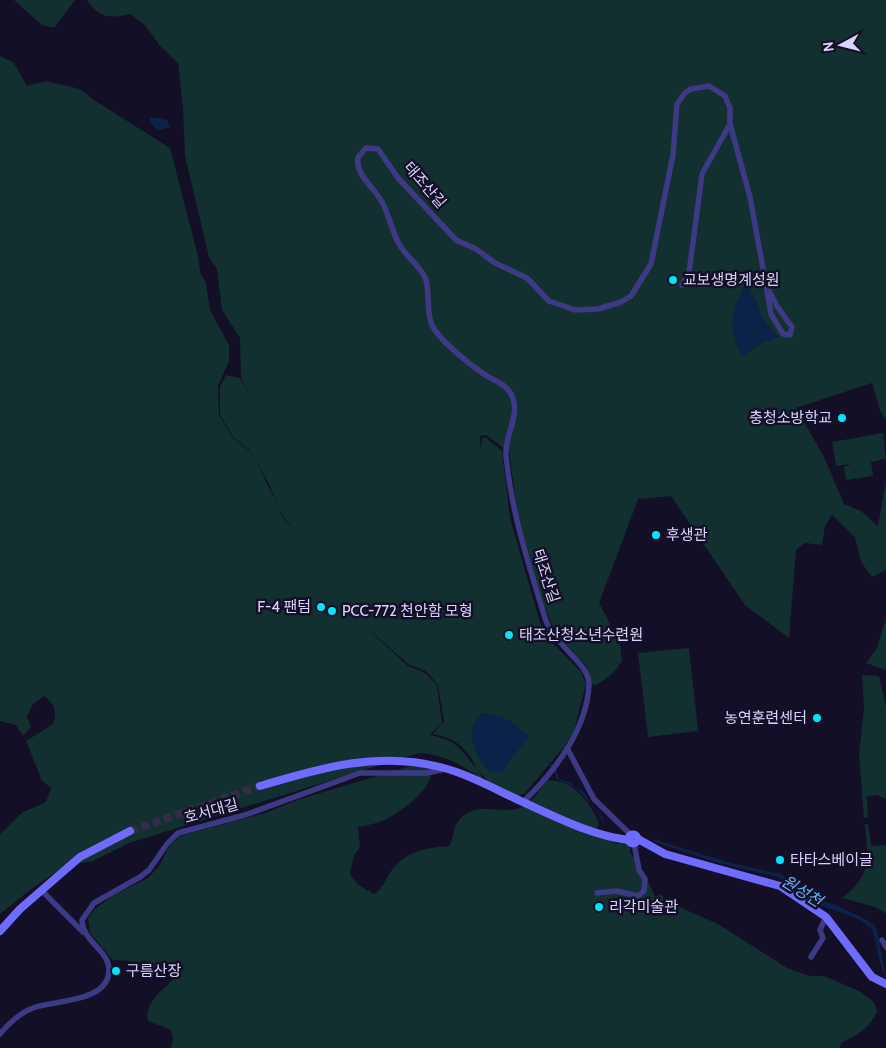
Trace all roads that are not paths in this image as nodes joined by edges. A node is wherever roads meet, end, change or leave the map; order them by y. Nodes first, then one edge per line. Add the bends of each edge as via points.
1 (730, 124) junction
2 (682, 285) dead end
3 (766, 285) junction
4 (567, 748) junction
5 (448, 769) junction
6 (260, 786) tunnel mouth
7 (526, 799) dead end
8 (130, 831) tunnel mouth
9 (633, 839) junction
10 (40, 890) junction
11 (597, 893) dead end
12 (826, 917) junction
13 (0, 931) edge
14 (84, 933) junction
15 (882, 940) dead end
16 (886, 947) edge
17 (811, 957) dead end
18 (886, 984) edge
19 (0, 1033) edge

1 - 2 street via 702,174 688,273
1 - 3 street via 750,197
1 - 4 street, 태조산길 via 730,108 725,96 710,86 685,93 677,104 673,155 651,264 631,296 598,309 575,310 549,301 527,278 495,263 447,232 398,178 378,149 366,148 358,157 358,168 382,202 399,244 424,274 432,325 461,356 506,387 514,402 506,450 520,540 549,630 588,677 589,691 584,713
3 - 3 street via 792,327 790,335 783,334 771,314
4 - 7 street
4 - 9 street via 594,799
5 - 6 street via 425,763 367,760 336,764
5 - 9 street via 566,821
5 - 14 street, 호서대길 via 427,773 360,773 245,815 178,833 140,877 94,903 82,920
8 - 10 street via 80,857
9 - 11 street via 639,870 646,879 644,891 638,896 616,891
9 - 12 street via 665,854 780,886
10 - 13 street
10 - 14 street
12 - 17 street via 820,930 823,938
12 - 18 street via 872,978
14 - 19 street via 109,966 103,983 78,999 28,1010
15 - 16 street

